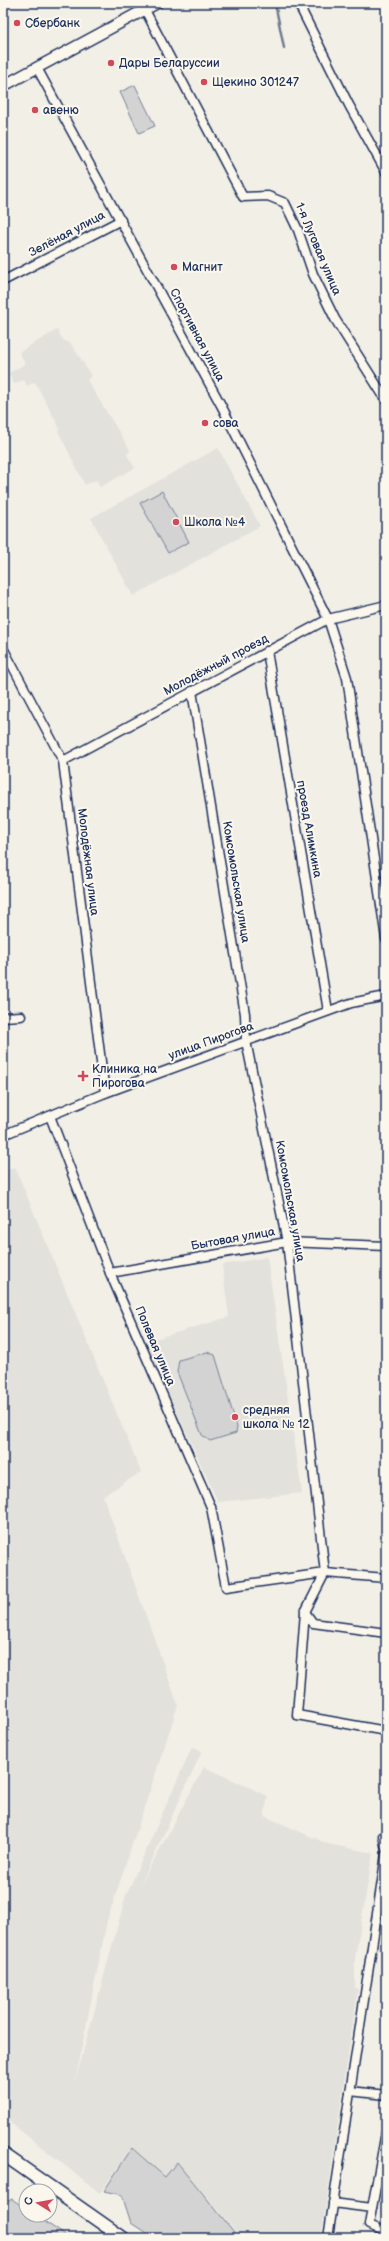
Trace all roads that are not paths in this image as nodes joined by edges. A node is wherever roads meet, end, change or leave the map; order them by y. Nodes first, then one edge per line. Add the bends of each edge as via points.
1 (157, 3) edge
2 (298, 3) edge
3 (144, 10) junction
4 (37, 68) junction
5 (3, 86) edge
6 (386, 172) edge
7 (121, 220) junction
8 (3, 280) edge
9 (386, 400) edge
10 (386, 605) edge
11 (328, 619) junction
12 (3, 648) edge
13 (267, 652) junction
14 (192, 691) junction
15 (63, 761) junction
16 (386, 939) edge
17 (386, 996) edge
18 (328, 1011) junction
19 (21, 1016) dead end
20 (3, 1017) edge
21 (246, 1041) junction
22 (106, 1093) junction
23 (50, 1116) junction
24 (3, 1135) edge
25 (287, 1242) junction
26 (386, 1246) edge
27 (110, 1272) junction
28 (325, 1573) junction
29 (386, 1578) edge
30 (305, 1612) junction
31 (386, 1633) edge
32 (386, 1731) edge
33 (386, 1836) edge
34 (386, 1849) edge
35 (386, 1854) edge
36 (350, 2091) junction
37 (386, 2095) edge
38 (386, 2132) edge
39 (3, 2154) edge
40 (333, 2203) junction
41 (372, 2208) junction
42 (386, 2232) edge
43 (123, 2238) edge
44 (328, 2238) edge

1 - 3 main road
2 - 6 street via 348,105
3 - 4 main road
3 - 9 street, 1-я Луговая улица via 243,197 268,196 285,202 313,274 335,319
4 - 5 main road
4 - 7 street, Спортивная улица
7 - 8 street, Зелёная улица
7 - 11 street, Спортивная улица via 221,405
10 - 11 street, Молодёжный проезд
11 - 13 street, Молодёжный проезд
11 - 16 street, Спортивная улица via 347,678
12 - 15 street, Молодёжная улица
13 - 14 street, Молодёжный проезд
13 - 18 street, проезд Алимкина
14 - 15 street, Молодёжный проезд
14 - 21 street, Комсомольская улица via 245,1014
15 - 22 street, Молодёжная улица
17 - 18 street, улица Пирогова via 350,1002
18 - 21 street, улица Пирогова
19 - 20 street
21 - 22 street, улица Пирогова
21 - 25 street, Комсомольская улица
22 - 23 street, улица Пирогова
23 - 24 street, улица Пирогова
23 - 27 street, Полевая улица
25 - 26 street, Бытовая улица
25 - 27 street, Бытовая улица
25 - 28 street, Комсомольская улица
27 - 28 street, Полевая улица via 211,1507 226,1587
28 - 29 street
28 - 30 street
30 - 31 street via 313,1623
30 - 32 street via 297,1715
33 - 34 street via 383,1836
35 - 36 street
36 - 37 street
36 - 40 street
38 - 41 street
39 - 43 highway
40 - 41 street
40 - 44 street
41 - 42 street via 369,2225

